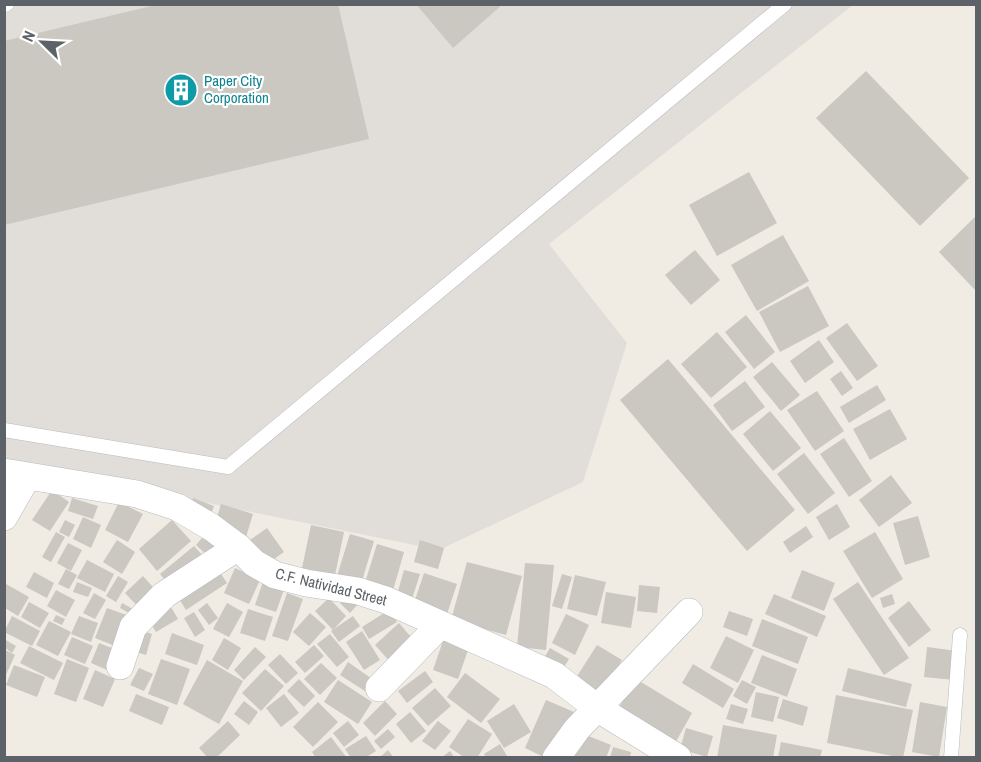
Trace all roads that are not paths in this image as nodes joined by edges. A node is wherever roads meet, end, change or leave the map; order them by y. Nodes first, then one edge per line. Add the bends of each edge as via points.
1 (785, 4) edge
2 (4, 430) edge
3 (16, 475) edge
4 (4, 518) edge
5 (238, 547) junction
6 (688, 612) dead end
7 (440, 625) junction
8 (960, 635) dead end
9 (120, 666) dead end
10 (379, 688) dead end
11 (597, 708) junction
12 (556, 758) edge
13 (678, 758) edge
14 (951, 758) edge

1 - 2 lane via 228,467
3 - 4 street
3 - 5 street, C.F. Natividad Street via 137,494 177,507
5 - 7 street, C.F. Natividad Street via 274,575 358,591
5 - 9 street via 164,595 133,627
6 - 11 street
7 - 10 street
7 - 11 street, C.F. Natividad Street via 554,675
8 - 14 lane
11 - 12 street
11 - 13 street, C.F. Natividad Street

